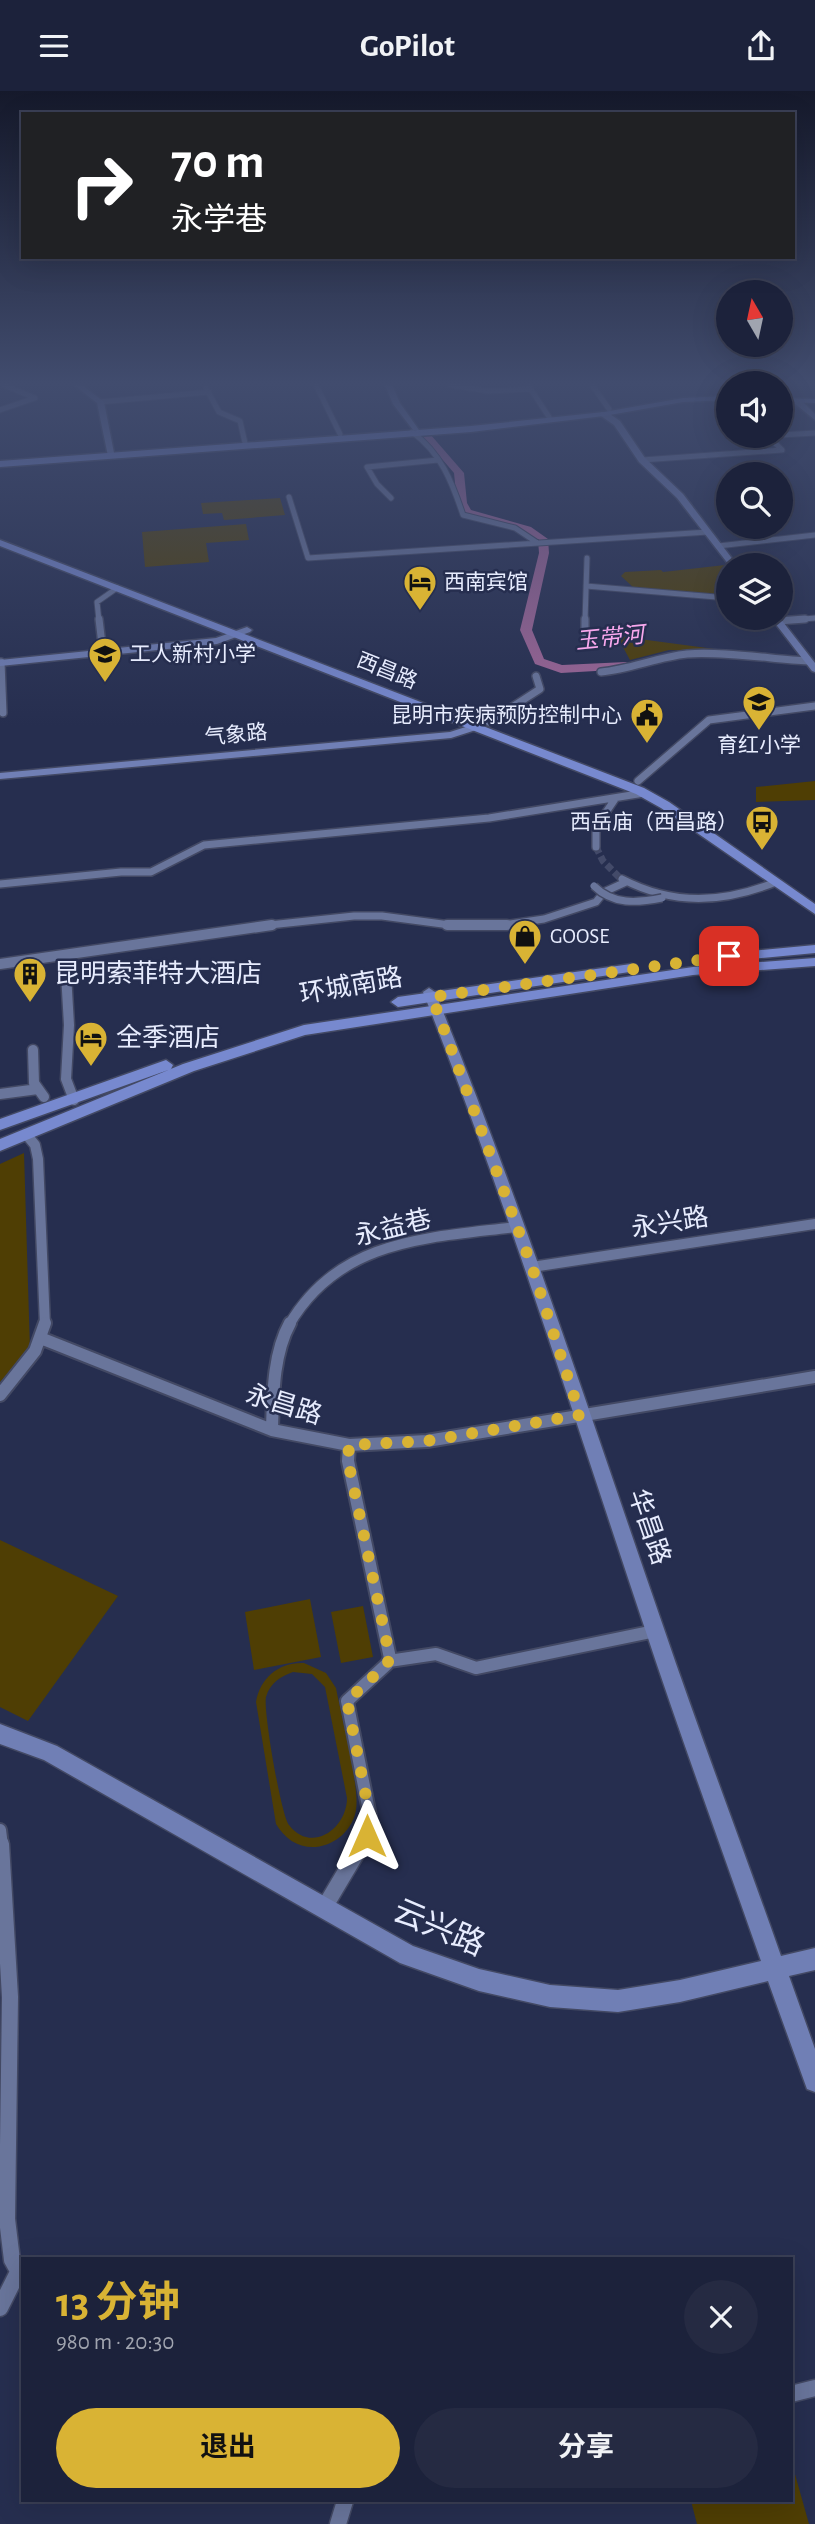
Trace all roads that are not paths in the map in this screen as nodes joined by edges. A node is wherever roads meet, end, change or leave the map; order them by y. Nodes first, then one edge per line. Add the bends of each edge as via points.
1 (290, 499) edge
2 (457, 499) edge
3 (682, 499) edge
4 (708, 532) junction
5 (815, 535) edge
6 (0, 538) edge
7 (536, 542) junction
8 (0, 543) edge
9 (718, 546) junction
10 (724, 553) edge
11 (587, 558) dead end
12 (586, 586) junction
13 (117, 588) junction
14 (716, 597) edge
15 (815, 618) edge
16 (793, 619) edge
17 (785, 630) edge
18 (242, 632) junction
19 (585, 633) dead end
20 (103, 653) junction
21 (808, 661) edge
22 (1, 662) edge
23 (601, 672) dead end
24 (536, 676) dead end
25 (815, 706) edge
26 (2, 713) dead end
27 (489, 722) junction
28 (475, 727) junction
29 (0, 776) edge
30 (638, 781) junction
31 (644, 793) junction
32 (615, 799) junction
33 (596, 847) dead end
34 (776, 882) junction
35 (0, 884) edge
36 (594, 886) dead end
37 (815, 896) edge
38 (662, 898) junction
39 (815, 910) edge
40 (815, 949) edge
41 (65, 955) junction
42 (815, 962) edge
43 (0, 964) edge
44 (433, 999) junction
45 (33, 1050) dead end
46 (0, 1094) edge
47 (77, 1106) junction
48 (0, 1125) edge
49 (26, 1135) junction
50 (0, 1145) edge
51 (815, 1224) edge
52 (516, 1227) junction
53 (532, 1267) junction
54 (43, 1339) junction
55 (815, 1377) edge
56 (0, 1395) edge
57 (580, 1415) junction
58 (272, 1430) junction
59 (349, 1445) junction
60 (656, 1631) junction
61 (389, 1661) junction
62 (0, 1734) edge
63 (0, 1830) edge
64 (324, 1907) junction
65 (815, 1959) edge
66 (774, 1969) junction
67 (815, 2081) edge
68 (13, 2267) edge
69 (0, 2308) edge
70 (815, 2388) edge
71 (793, 2394) edge
72 (345, 2502) edge
73 (338, 2524) edge

1 - 7 street via 309,558
2 - 7 street via 463,515 515,528
3 - 4 street
4 - 7 street
4 - 9 street
5 - 9 street
6 - 18 main road, 西昌路
8 - 13 main road, 西昌路
9 - 10 street
11 - 12 street
12 - 14 street
12 - 19 street
13 - 18 main road, 西昌路
13 - 20 street via 97,602
15 - 16 street
17 - 21 street
18 - 20 street via 217,641
18 - 27 main road, 西昌路
18 - 28 main road, 西昌路
20 - 22 street
21 - 23 street via 676,655
22 - 26 street
24 - 27 street via 540,689
25 - 30 street via 709,720
27 - 30 main road, 西昌路
28 - 29 street, 气象路 via 452,734
28 - 31 main road, 西昌路
30 - 37 main road, 西昌路 via 687,806
31 - 32 street
31 - 34 main road, 西昌路
32 - 33 street via 596,827
32 - 35 street via 489,818 204,845 151,872
34 - 38 street via 725,899
34 - 39 main road, 西昌路
36 - 38 street, bridge via 616,900
38 - 41 street via 623,880 596,902 544,919 497,926 354,916
40 - 44 main road, 环城南路 via 729,956
41 - 43 street
41 - 47 street via 66,1079
42 - 44 main road, 环城南路
44 - 47 main road, 环城南路 via 268,1039
44 - 52 street, 华昌路
45 - 46 street via 34,1083 41,1093
47 - 48 main road
47 - 49 main road
49 - 50 main road
49 - 54 street via 35,1145 38,1159 46,1319
51 - 53 street, 永兴路
52 - 53 street, 华昌路
52 - 58 street, 永益巷 via 373,1252 324,1280 301,1304 283,1336
53 - 57 street, 华昌路
54 - 56 street
54 - 58 street, 永昌路
55 - 57 street, 永昌路
57 - 59 street, 永昌路 via 427,1441
57 - 60 street, 华昌路
58 - 59 street, 永昌路
59 - 61 street via 348,1461
60 - 61 street via 476,1668 436,1654
60 - 66 street, 华昌路
61 - 64 street via 347,1701 370,1817 367,1836
62 - 64 street, 云兴路 via 50,1753
63 - 68 street via 7,1923 8,2228
64 - 66 street, 云兴路 via 408,1955 479,1980 550,1996 618,2001
65 - 66 street, 云兴路
66 - 67 street, 华昌路
68 - 69 street
70 - 71 street
72 - 73 street

